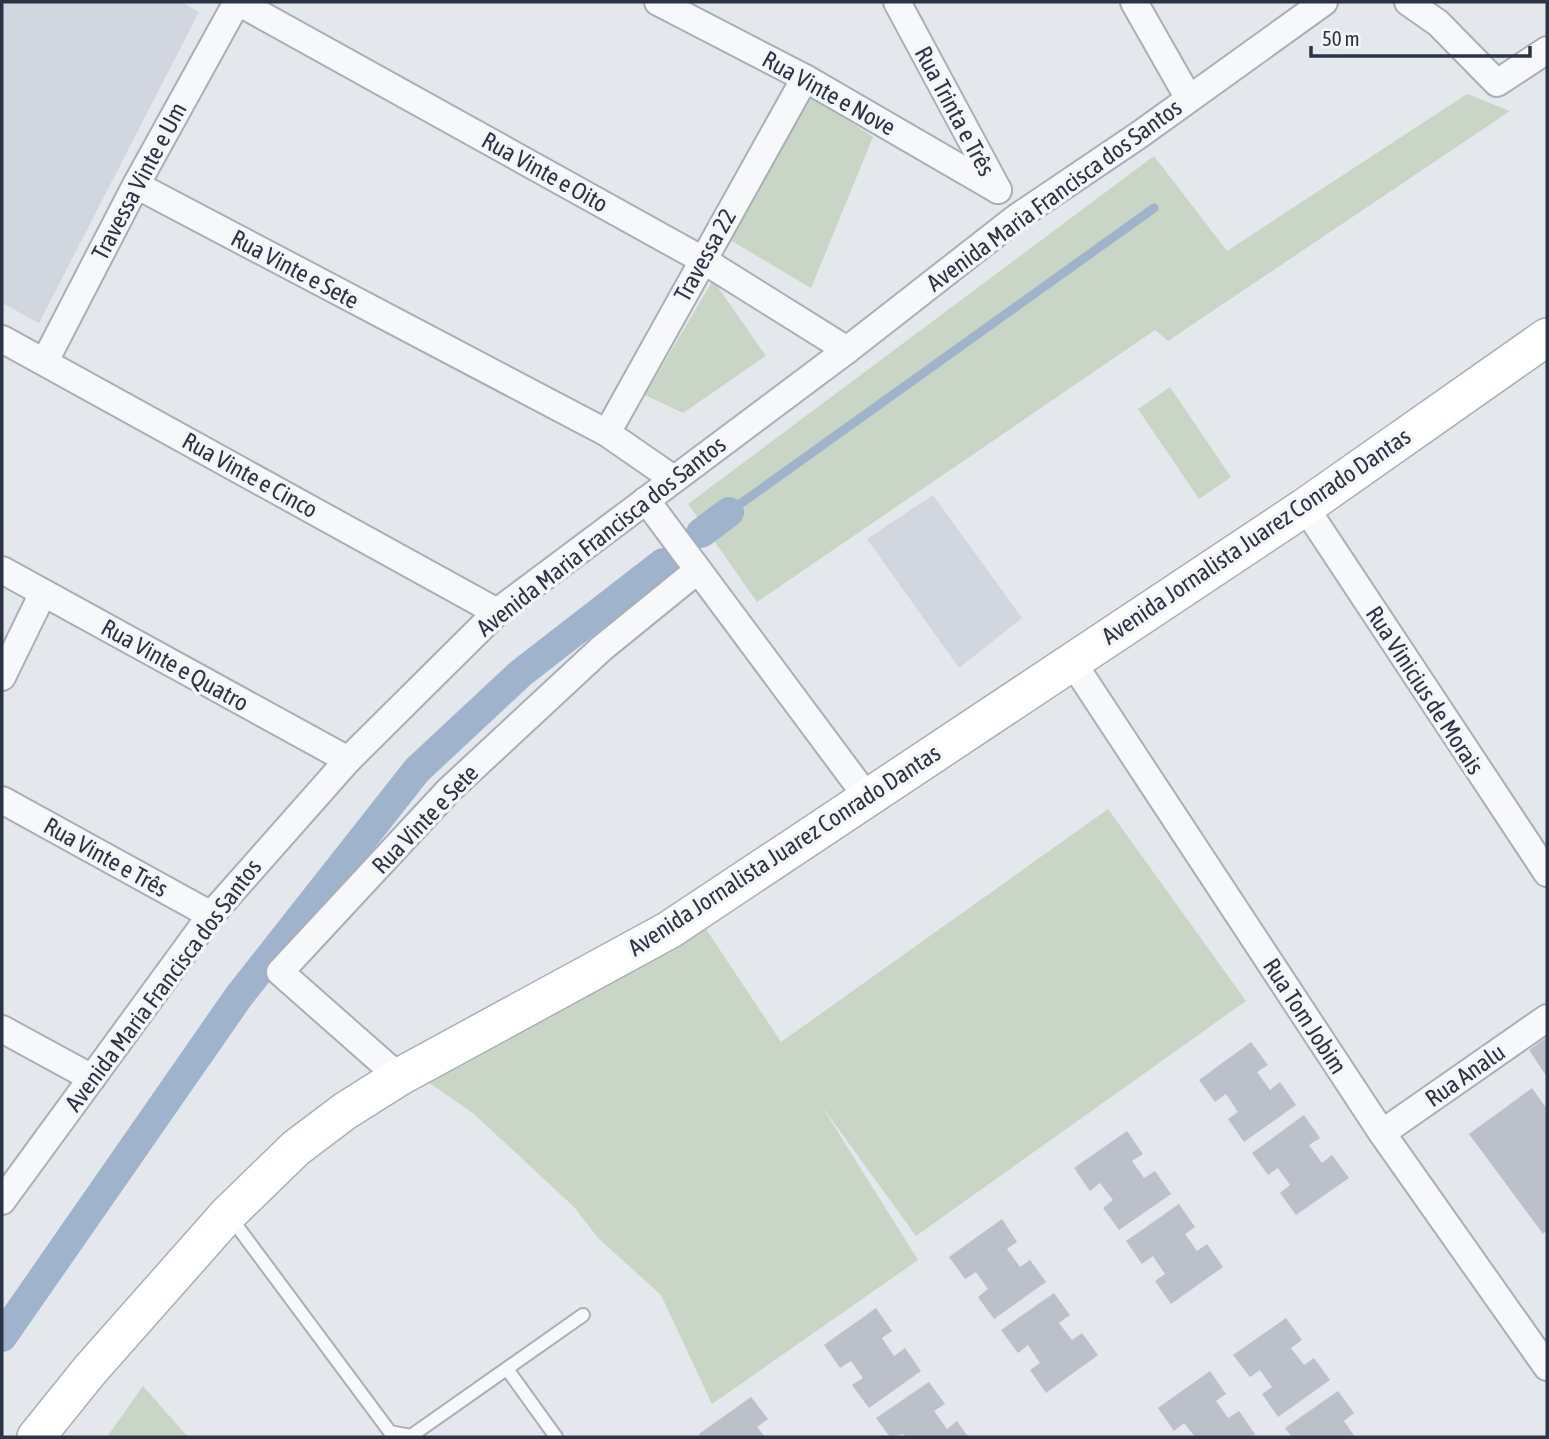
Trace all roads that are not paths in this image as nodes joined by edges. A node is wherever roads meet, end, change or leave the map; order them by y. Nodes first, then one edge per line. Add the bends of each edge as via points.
1 (238, 2) edge
2 (658, 2) edge
3 (897, 2) edge
4 (1134, 2) edge
5 (1324, 2) edge
6 (1408, 2) edge
7 (681, 9) edge
8 (1547, 50) edge
9 (805, 78) junction
10 (1188, 97) junction
11 (136, 185) junction
12 (998, 190) junction
13 (1016, 218) junction
14 (703, 260) junction
15 (2, 339) edge
16 (1544, 347) edge
17 (847, 350) junction
18 (45, 361) junction
19 (607, 433) junction
20 (673, 478) junction
21 (646, 500) junction
22 (1305, 507) junction
23 (2, 570) edge
24 (698, 570) junction
25 (43, 593) junction
26 (497, 612) junction
27 (1071, 660) junction
28 (2, 677) edge
29 (348, 760) junction
30 (867, 797) junction
31 (2, 800) edge
32 (1547, 873) edge
33 (211, 915) junction
34 (1547, 1018) edge
35 (2, 1029) edge
36 (399, 1077) junction
37 (92, 1078) junction
38 (1382, 1133) junction
39 (2, 1201) edge
40 (228, 1214) junction
41 (583, 1315) dead end
42 (1544, 1355) edge
43 (507, 1369) junction
44 (36, 1437) edge
45 (556, 1437) edge

1 - 11 street, Travessa Vinte e Um
1 - 14 street, Rua Vinte e Oito
2 - 7 street, Rua Vinte e Nove
3 - 12 street, Rua Trinta e Três
4 - 10 street
5 - 10 street, Avenida Maria Francisca dos Santos
6 - 8 street via 1438,23 1497,83
7 - 9 street, Rua Vinte e Nove
9 - 12 street, Rua Vinte e Nove
9 - 14 street, Travessa 22
10 - 13 street, Avenida Maria Francisca dos Santos
11 - 18 street, Travessa Vinte e Um
11 - 19 street, Rua Vinte e Sete
12 - 13 street, Rua Trinta e Três
13 - 17 street, Avenida Maria Francisca dos Santos
14 - 17 street, Rua Vinte e Oito
14 - 19 street, Travessa 22
15 - 18 street, Rua Vinte e Cinco
16 - 22 main road, Avenida Jornalista Juarez Conrado Dantas
17 - 20 street, Avenida Maria Francisca dos Santos
18 - 26 street, Rua Vinte e Cinco
19 - 20 street, Rua Vinte e Sete
20 - 21 street, Avenida Maria Francisca dos Santos
21 - 24 street
21 - 26 street, Avenida Maria Francisca dos Santos
22 - 27 main road, Avenida Jornalista Juarez Conrado Dantas
22 - 32 street, Rua Vinicius de Morais
23 - 25 street, Rua Vinte e Quatro
24 - 30 street
24 - 36 street, Rua Vinte e Sete via 602,648 448,791 280,972
25 - 28 street
25 - 29 street, Rua Vinte e Quatro
26 - 29 street, Avenida Maria Francisca dos Santos
27 - 30 main road, Avenida Jornalista Juarez Conrado Dantas
27 - 38 street, Rua Tom Jobim
29 - 33 street, Avenida Maria Francisca dos Santos
30 - 36 main road, Avenida Jornalista Juarez Conrado Dantas via 669,930
31 - 33 street, Rua Vinte e Três
33 - 37 street, Avenida Maria Francisca dos Santos
34 - 38 street, Rua Analu
35 - 37 street
36 - 40 main road, Avenida Jornalista Juarez Conrado Dantas via 296,1148
37 - 39 street, Avenida Maria Francisca dos Santos
38 - 42 street, Rua Tom Jobim
40 - 43 lane via 390,1432 411,1436
40 - 44 main road, Avenida Jornalista Juarez Conrado Dantas
41 - 43 lane
43 - 45 lane

